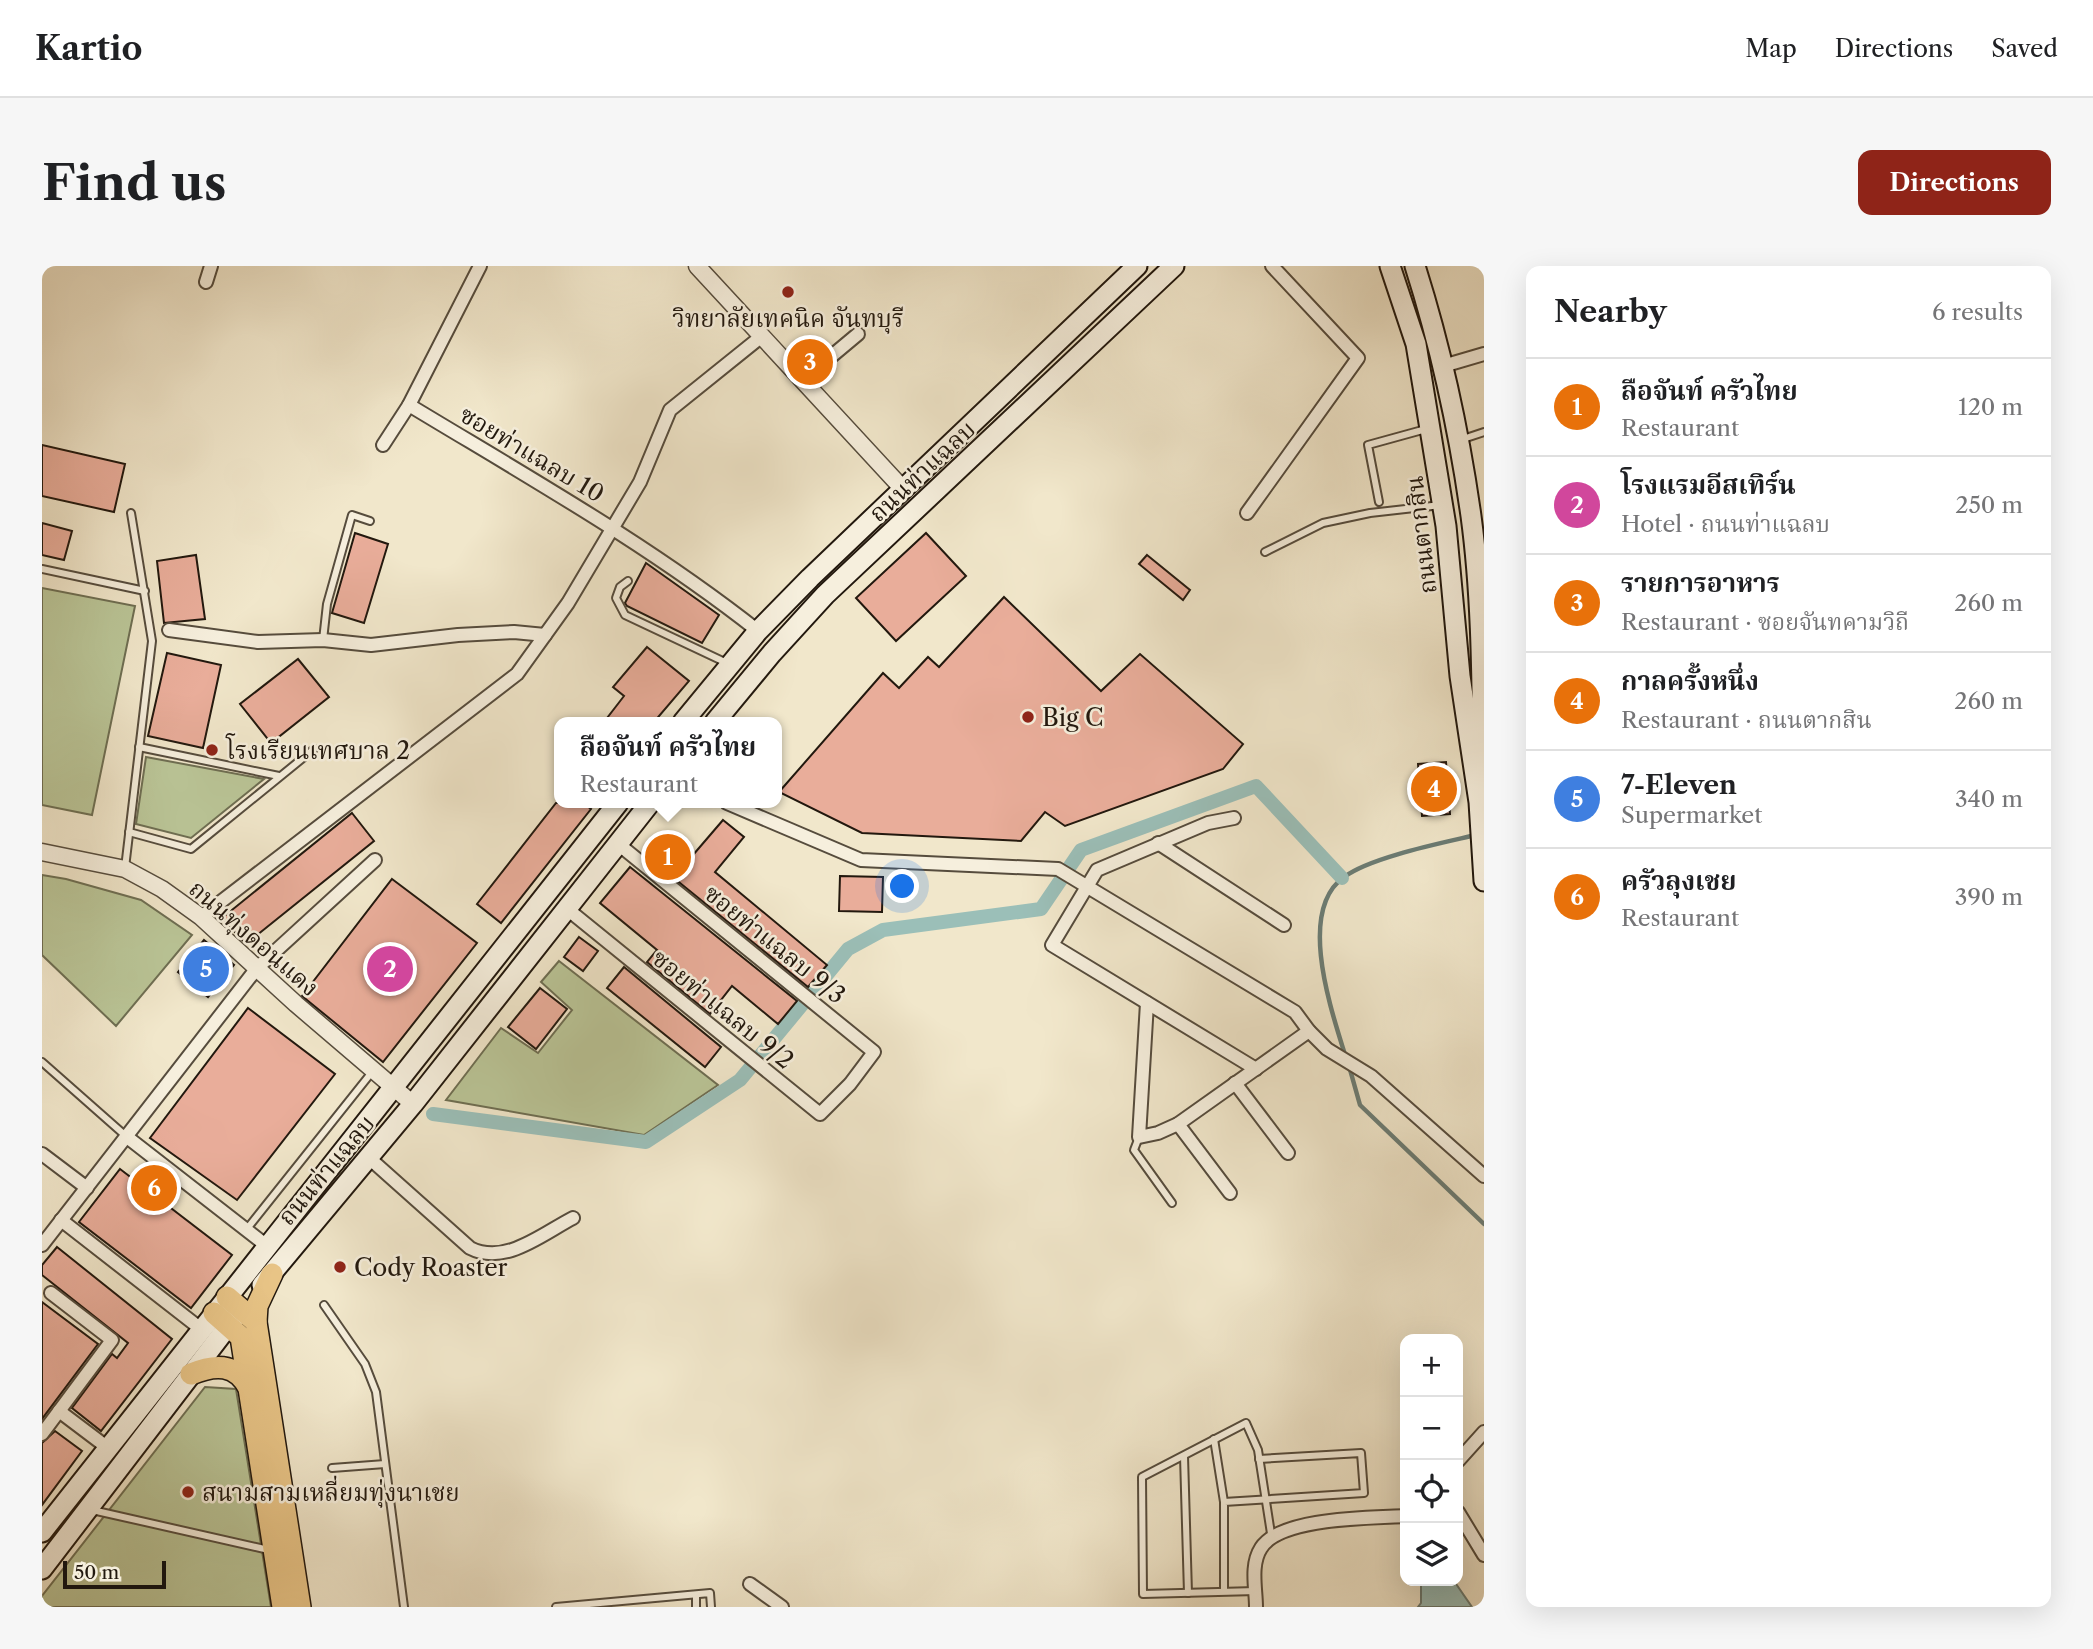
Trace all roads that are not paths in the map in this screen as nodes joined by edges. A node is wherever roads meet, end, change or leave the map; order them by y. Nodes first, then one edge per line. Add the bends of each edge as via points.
1 (211, 266) edge
2 (480, 266) edge
3 (697, 266) edge
4 (1135, 266) edge
5 (1174, 266) edge
6 (1272, 266) edge
7 (1390, 266) edge
8 (1415, 266) edge
9 (206, 282) dead end
10 (858, 334) dead end
11 (762, 336) junction
12 (1484, 354) edge
13 (1443, 366) junction
14 (803, 380) junction
15 (409, 405) junction
16 (1431, 428) junction
17 (1484, 432) edge
18 (1457, 440) junction
19 (383, 445) dead end
20 (1461, 461) junction
21 (1437, 466) junction
22 (902, 488) junction
23 (1379, 502) dead end
24 (1443, 505) junction
25 (920, 507) junction
26 (131, 513) dead end
27 (1247, 513) dead end
28 (370, 521) dead end
29 (613, 527) junction
30 (1265, 552) dead end
31 (42, 569) edge
32 (1479, 572) edge
33 (628, 582) dead end
34 (145, 591) junction
35 (169, 630) dead end
36 (758, 631) junction
37 (545, 635) junction
38 (323, 640) junction
39 (1482, 652) edge
40 (731, 664) junction
41 (687, 717) edge
42 (719, 717) edge
43 (139, 747) junction
44 (314, 748) dead end
45 (279, 776) junction
46 (1484, 776) edge
47 (614, 808) edge
48 (646, 808) edge
49 (738, 808) edge
50 (1234, 818) dead end
51 (129, 832) junction
52 (617, 843) junction
53 (1158, 843) junction
54 (42, 852) edge
55 (375, 860) dead end
56 (125, 869) junction
57 (1484, 881) edge
58 (1087, 885) junction
59 (566, 908) junction
60 (201, 917) junction
61 (1284, 925) dead end
62 (257, 968) junction
63 (1147, 1003) junction
64 (1309, 1031) junction
65 (42, 1062) edge
66 (1256, 1069) junction
67 (373, 1071) junction
68 (1235, 1083) junction
69 (850, 1084) joint
70 (394, 1088) junction
71 (412, 1104) junction
72 (1178, 1124) junction
73 (127, 1137) junction
74 (1139, 1137) junction
75 (1288, 1153) dead end
76 (42, 1154) edge
77 (368, 1157) junction
78 (1484, 1176) edge
79 (87, 1188) junction
80 (1230, 1193) dead end
81 (1172, 1203) dead end
82 (573, 1218) dead end
83 (61, 1220) junction
84 (246, 1230) junction
85 (42, 1245) edge
86 (267, 1246) junction
87 (272, 1273) joint
88 (51, 1293) dead end
89 (324, 1305) dead end
90 (228, 1316) junction
91 (191, 1374) junction
92 (249, 1388) junction
93 (59, 1411) junction
94 (1484, 1432) edge
95 (42, 1434) edge
96 (1214, 1439) junction
97 (108, 1448) junction
98 (1184, 1456) junction
99 (1259, 1459) junction
100 (1459, 1460) edge
101 (385, 1464) junction
102 (332, 1468) dead end
103 (71, 1496) junction
104 (1266, 1500) junction
105 (1224, 1502) junction
106 (88, 1509) junction
107 (1400, 1516) edge
108 (1463, 1520) edge
109 (42, 1532) edge
110 (1272, 1539) junction
111 (275, 1552) junction
112 (1484, 1555) edge
113 (42, 1569) edge
114 (750, 1584) dead end
115 (1224, 1591) junction
116 (1256, 1591) junction
117 (1188, 1593) junction
118 (696, 1595) junction
119 (283, 1607) edge
120 (300, 1607) edge
121 (404, 1607) edge
122 (556, 1607) edge
123 (696, 1607) edge
124 (712, 1607) edge
125 (782, 1607) edge
126 (1256, 1607) edge

1 - 9 street
2 - 15 street
3 - 11 street
4 - 22 main road, ถนนท่าแฉลบ
5 - 25 main road, ถนนท่าแฉลบ
6 - 27 street via 1358,358
7 - 16 main road, ถนนตากสิน via 1416,344
8 - 13 main road, ถนนตากสิน
10 - 14 street
11 - 14 street
11 - 29 street via 670,410 640,482
12 - 13 street
13 - 18 main road, ถนนตากสิน
14 - 22 street
15 - 19 street
15 - 29 street, ซอยท่าแฉลบ 10
16 - 21 main road, ถนนตากสิน
16 - 23 lane via 1367,445
17 - 18 lane
18 - 20 main road, ถนนตากสิน
20 - 21 main road
20 - 32 main road, ถนนตากสิน
21 - 24 main road, ถนนตากสิน
22 - 25 main road
22 - 36 main road, ถนนท่าแฉลบ
24 - 30 lane via 1331,521
24 - 57 main road, ถนนตากสิน via 1460,676 1479,802
25 - 42 main road, ถนนท่าแฉลบ via 820,601
26 - 34 lane
28 - 38 lane via 352,515 327,604
29 - 36 street, ซอยท่าแฉลบ 10
29 - 37 street
31 - 34 lane
32 - 39 main road, ถนนตากสิน
33 - 40 lane via 616,598 625,615
34 - 43 lane via 152,641
35 - 38 street via 258,642
36 - 40 main road, ถนนท่าแฉลบ
37 - 38 street via 458,635 371,645
37 - 60 street via 517,674
39 - 46 main road, ถนนตากสิน
40 - 41 main road, ถนนท่าแฉลบ
43 - 45 lane
43 - 51 lane
44 - 45 lane
45 - 51 lane via 191,849
47 - 70 main road, ถนนท่าแฉลบ
48 - 52 main road, ถนนท่าแฉลบ
49 - 58 street via 861,860 1058,869
50 - 53 street
51 - 56 lane
52 - 59 main road, ถนนท่าแฉลบ
52 - 69 street, ซอยท่าแฉลบ 9/3 via 874,1052
53 - 58 street via 1109,862
53 - 61 street
54 - 56 street, ถนนทุ่งดอนแดง
55 - 62 street
56 - 60 street, ถนนทุ่งดอนแดง
58 - 63 street via 1052,945
58 - 64 street via 1295,1012
59 - 69 street, ซอยท่าแฉลบ 9/2 via 820,1114
59 - 71 main road, ถนนท่าแฉลบ
60 - 62 street, ถนนทุ่งดอนแดง
62 - 67 street, ถนนทุ่งดอนแดง
62 - 73 street
63 - 66 street
63 - 74 street
64 - 66 street
64 - 78 street via 1327,1049 1371,1076
65 - 73 lane
66 - 68 street
67 - 70 street, ถนนทุ่งดอนแดง
67 - 84 lane
68 - 72 street
68 - 75 street
70 - 71 street, ถนนทุ่งดอนแดง
70 - 86 main road, ถนนท่าแฉลบ
71 - 77 main road, ถนนท่าแฉลบ
72 - 74 street
72 - 80 street
73 - 79 street
73 - 84 street
74 - 81 lane via 1134,1150
76 - 79 street
77 - 82 street via 480,1253 504,1254
77 - 87 main road, ถนนท่าแฉลบ
79 - 83 street
83 - 85 street
83 - 90 street
84 - 86 street
86 - 90 main road, ถนนท่าแฉลบ
87 - 90 main road via 257,1306
88 - 93 street via 112,1340
89 - 101 lane via 371,1375
90 - 91 main road, ถนนท่าแฉลบ
90 - 92 main road via 241,1337
90 - 97 main road, ถนนท่าแฉลบ
90 - 120 main road
91 - 92 main road via 208,1367 235,1370
91 - 106 main road, ถนนท่าแฉลบ
92 - 111 main road
93 - 95 street
93 - 97 street
94 - 100 street
96 - 98 lane
96 - 99 lane via 1246,1423
96 - 105 lane
97 - 103 main road, ถนนท่าแฉลบ
98 - 117 lane
98 - 117 lane via 1142,1477 1143,1594
99 - 104 lane
99 - 104 lane via 1360,1453 1364,1493
101 - 102 lane
101 - 121 lane
103 - 106 main road
103 - 109 main road, ถนนท่าแฉลบ
104 - 105 lane
104 - 110 lane
105 - 115 lane
106 - 111 lane
106 - 113 main road, ถนนท่าแฉลบ
107 - 110 street via 1327,1521
108 - 112 street
110 - 116 street via 1261,1547 1255,1567
111 - 119 main road
114 - 125 street
115 - 116 lane
115 - 117 lane
116 - 126 street
118 - 122 lane
118 - 123 lane
118 - 124 lane via 710,1593

